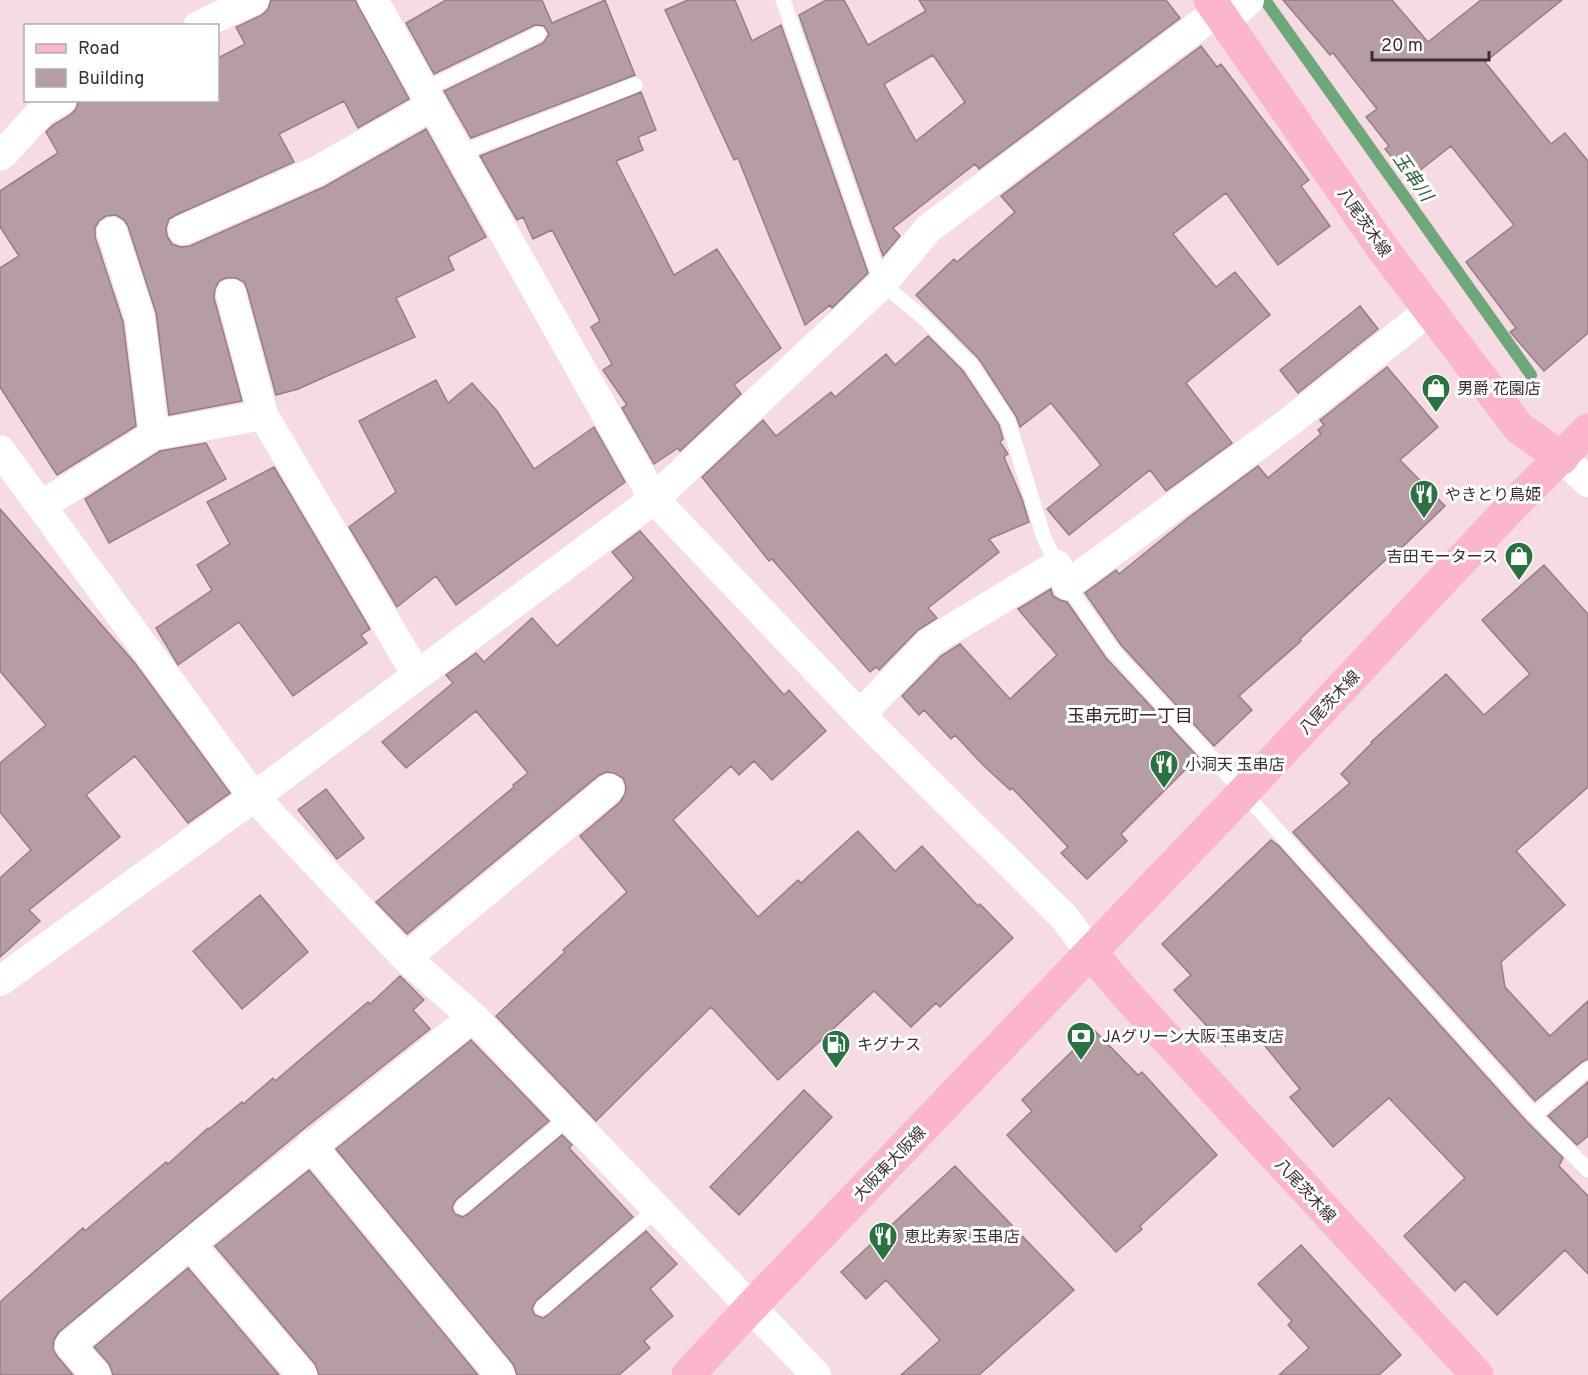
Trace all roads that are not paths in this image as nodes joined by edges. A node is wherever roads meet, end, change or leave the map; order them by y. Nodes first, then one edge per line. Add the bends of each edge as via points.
1 (254, 0) edge
2 (374, 0) edge
3 (783, 0) edge
4 (1226, 8) edge
5 (202, 24) edge
6 (539, 34) dead end
7 (635, 85) dead end
8 (428, 97) junction
9 (58, 102) edge
10 (460, 153) junction
11 (0, 156) edge
12 (183, 230) dead end
13 (112, 232) dead end
14 (882, 284) junction
15 (231, 294) dead end
16 (1430, 310) junction
17 (263, 414) junction
18 (1588, 430) edge
19 (154, 435) junction
20 (0, 450) edge
21 (1562, 458) junction
22 (1588, 482) edge
23 (654, 499) junction
24 (41, 506) junction
25 (1062, 575) junction
26 (417, 675) junction
27 (860, 716) junction
28 (609, 789) dead end
29 (1244, 793) junction
30 (254, 797) junction
31 (1091, 953) junction
32 (406, 958) junction
33 (0, 981) edge
34 (473, 1017) junction
35 (1588, 1069) edge
36 (1534, 1115) junction
37 (569, 1117) junction
38 (311, 1145) junction
39 (1588, 1170) edge
40 (462, 1206) dead end
41 (657, 1209) junction
42 (190, 1244) junction
43 (751, 1307) junction
44 (542, 1308) dead end
45 (96, 1375) edge
46 (302, 1375) edge
47 (500, 1375) edge
48 (688, 1375) edge
49 (816, 1375) edge
50 (1477, 1375) edge

1 - 5 street
2 - 8 street
3 - 14 lane
4 - 14 street via 928,229
4 - 16 main road, 八尾茨木線 via 1383,249
6 - 8 lane
7 - 10 lane
8 - 10 street
8 - 12 street via 317,171
9 - 11 street via 42,111
10 - 23 street
13 - 19 street via 140,318
14 - 23 street
14 - 25 lane via 924,318 971,365 1008,421 1044,538
15 - 17 street
16 - 21 main road, 八尾茨木線 via 1520,428
16 - 25 street via 1288,423
17 - 19 street
17 - 26 street
18 - 21 main road
19 - 24 street
20 - 24 street
21 - 22 street
21 - 29 main road, 八尾茨木線 via 1514,504
23 - 26 street
23 - 27 street
24 - 30 street
25 - 27 street via 930,642
25 - 29 lane via 1113,651
26 - 30 street
27 - 31 street via 1064,917
28 - 32 street
29 - 31 main road, 八尾茨木線
29 - 36 lane
30 - 32 street
30 - 33 street
31 - 43 main road, 大阪東大阪線
31 - 50 main road, 八尾茨木線
32 - 34 street
34 - 37 street
34 - 38 street
35 - 36 lane
36 - 39 lane
37 - 40 lane
37 - 41 street
38 - 42 street
38 - 47 street
41 - 43 street
41 - 44 lane
42 - 45 street via 70,1345
42 - 46 street
43 - 48 main road, 大阪東大阪線
43 - 49 street

